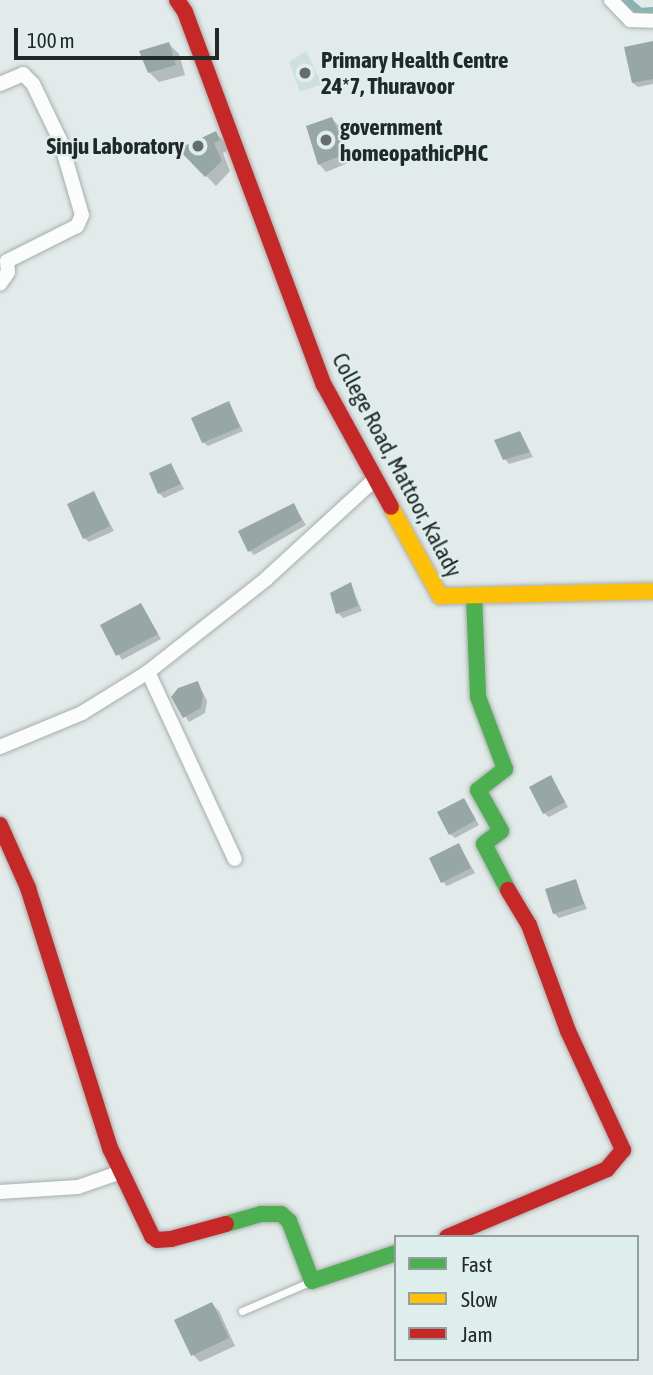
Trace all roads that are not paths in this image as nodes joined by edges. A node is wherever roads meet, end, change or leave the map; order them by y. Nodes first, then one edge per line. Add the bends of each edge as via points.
1 (177, 0) edge
2 (611, 0) edge
3 (653, 21) edge
4 (0, 84) edge
5 (0, 284) edge
6 (375, 479) junction
7 (653, 591) edge
8 (474, 596) junction
9 (148, 672) junction
10 (0, 747) edge
11 (0, 824) edge
12 (234, 859) dead end
13 (121, 1172) junction
14 (0, 1192) edge
15 (452, 1235) edge
16 (394, 1254) edge
17 (312, 1281) junction
18 (242, 1311) dead end

1 - 6 street, College Road, Mattoor, Kalady via 324,385
2 - 3 street via 630,20
4 - 5 street via 23,74 33,84 60,140 82,215 77,226 6,261 8,272
6 - 8 street, College Road, Mattoor, Kalady via 440,596
6 - 9 street via 266,579
7 - 8 street, College Road, Mattoor, Kalady
8 - 15 street via 478,697 505,769 478,790 501,831 484,844 529,925 568,1031 623,1150 607,1169
9 - 10 street via 82,713
9 - 12 street
11 - 13 street via 28,888
13 - 14 street via 78,1187
13 - 17 street via 157,1240 261,1214 281,1214 289,1221
16 - 17 street
17 - 18 lane

